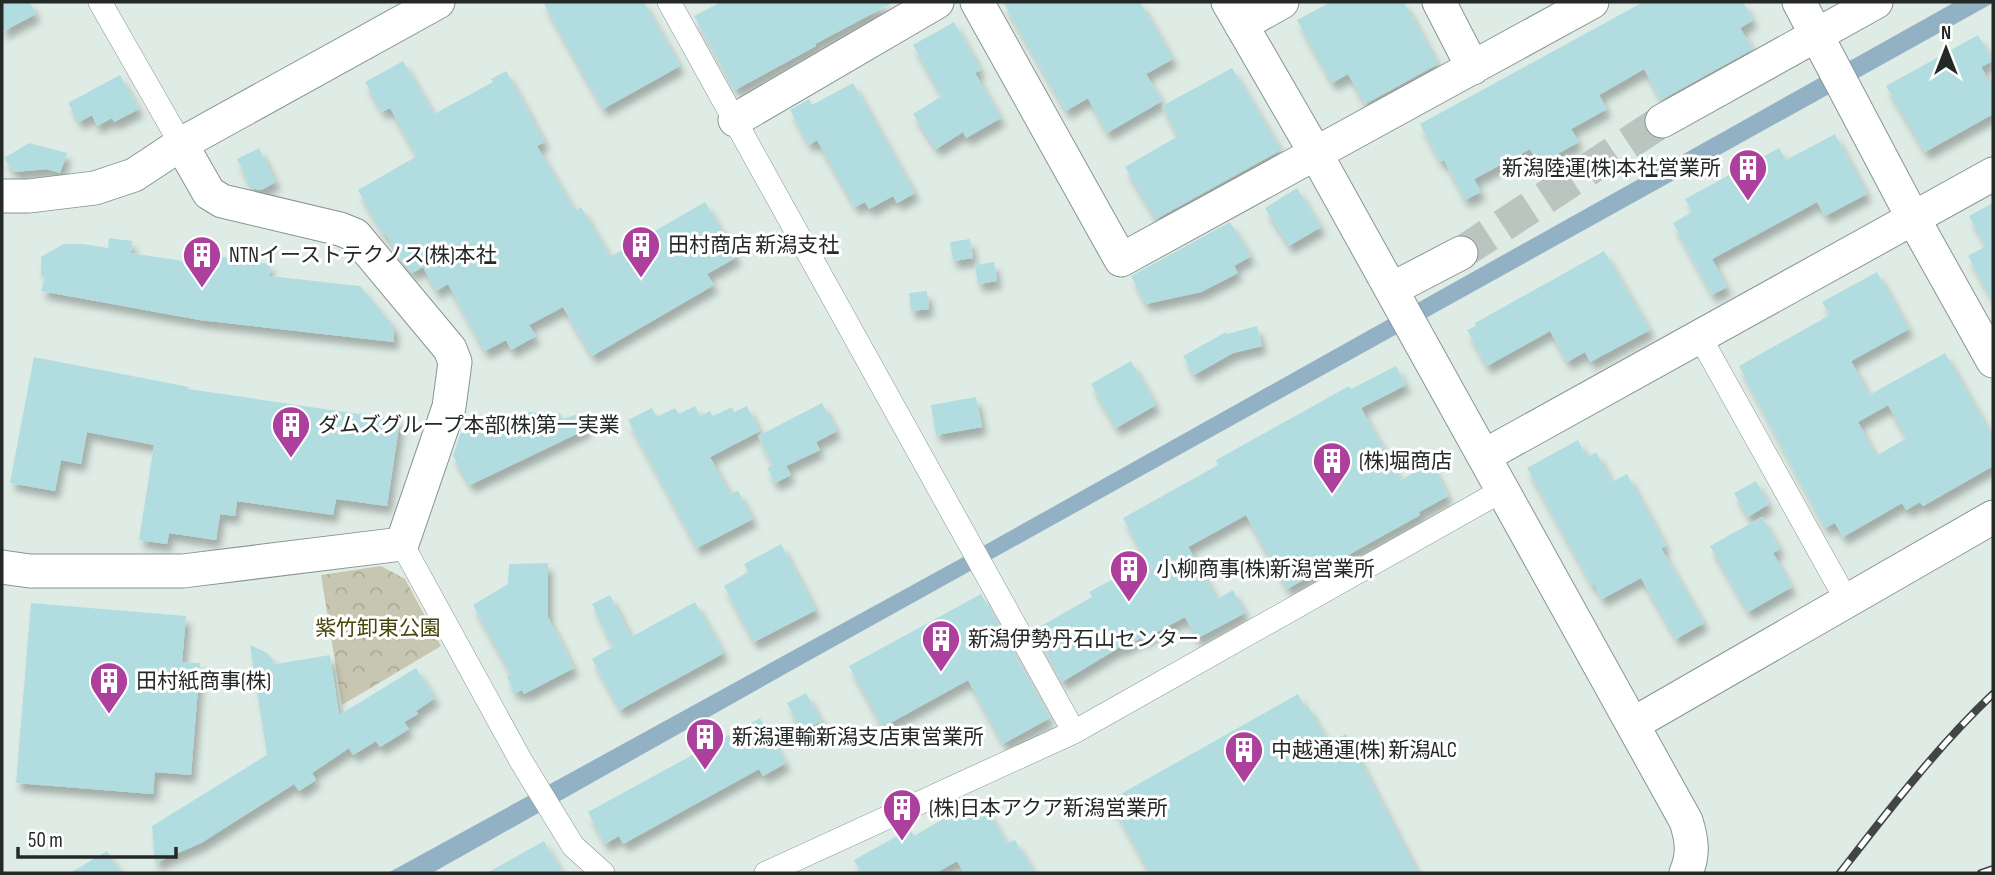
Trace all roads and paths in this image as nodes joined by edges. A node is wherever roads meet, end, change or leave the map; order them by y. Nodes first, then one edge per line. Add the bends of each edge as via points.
1 (100, 2) edge
2 (438, 2) edge
3 (669, 2) edge
4 (937, 2) edge
5 (976, 2) edge
6 (1282, 2) edge
7 (1439, 2) edge
8 (1592, 2) edge
9 (1798, 2) edge
10 (1876, 2) edge
11 (1234, 13) edge
12 (1818, 35) junction
13 (1473, 68) junction
14 (735, 120) junction
15 (1662, 121) tunnel mouth
16 (181, 144) junction
17 (1316, 154) junction
18 (1993, 174) edge
19 (2, 197) edge
20 (1913, 218) junction
21 (1461, 253) tunnel mouth
22 (1392, 289) junction
23 (1700, 337) junction
24 (1993, 361) edge
25 (1484, 456) junction
26 (1503, 490) junction
27 (1993, 517) edge
28 (402, 544) junction
29 (2, 566) edge
30 (1847, 601) junction
31 (1633, 724) junction
32 (1074, 732) junction
33 (603, 873) edge
34 (766, 873) edge
35 (1686, 873) edge

1 - 16 street
2 - 16 street
3 - 14 street
4 - 14 street
5 - 17 street via 1121,260
6 - 11 street
7 - 13 street
8 - 13 street
9 - 12 street
10 - 12 street
11 - 17 street
12 - 15 street
12 - 20 street
13 - 17 street
14 - 32 street
16 - 19 street via 134,175 95,188
16 - 28 street via 209,193 222,201 355,235 450,349 455,362 449,407
17 - 22 street
18 - 20 street
20 - 23 street
20 - 24 street
21 - 22 street
22 - 25 street
23 - 25 street
23 - 30 street
25 - 26 street
26 - 31 street
26 - 32 street
27 - 30 street
28 - 29 street via 183,571 30,571
28 - 33 street via 573,846
30 - 31 street
31 - 35 street via 1686,821 1692,858
32 - 34 street

